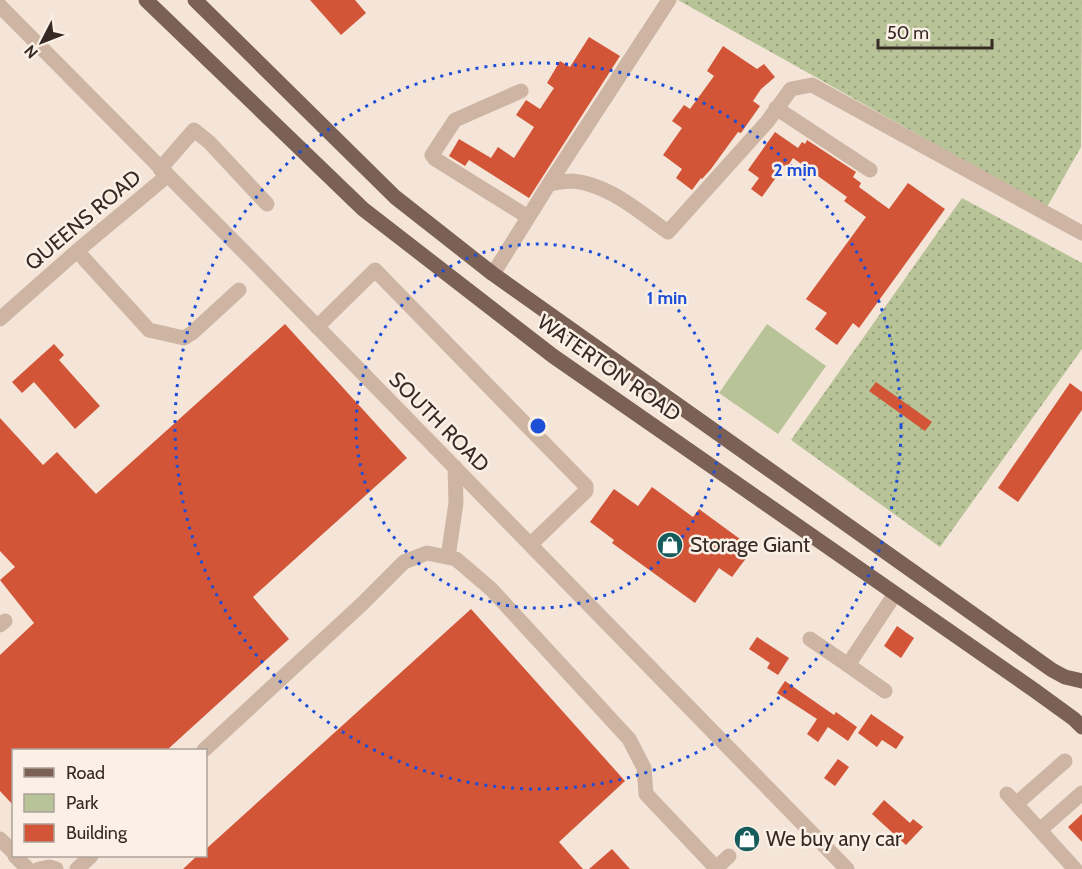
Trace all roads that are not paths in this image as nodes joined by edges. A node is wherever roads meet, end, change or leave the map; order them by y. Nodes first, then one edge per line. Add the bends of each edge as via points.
1 (146, 0) edge
2 (195, 0) edge
3 (669, 0) edge
4 (0, 6) edge
5 (521, 91) dead end
6 (776, 108) junction
7 (870, 170) dead end
8 (164, 172) junction
9 (549, 184) junction
10 (267, 204) dead end
11 (528, 217) junction
12 (1082, 233) edge
13 (77, 251) junction
14 (493, 274) junction
15 (239, 290) dead end
16 (0, 319) edge
17 (317, 327) junction
18 (455, 467) junction
19 (531, 544) junction
20 (448, 557) junction
21 (895, 594) junction
22 (810, 639) dead end
23 (848, 665) junction
24 (1082, 681) edge
25 (885, 691) dead end
26 (1082, 727) edge
27 (205, 749) edge
28 (1065, 761) dead end
29 (1082, 793) edge
30 (1040, 830) junction
31 (0, 839) edge
32 (12, 852) edge
33 (729, 856) dead end
34 (17, 857) edge
35 (89, 857) edge
36 (717, 868) edge
37 (28, 869) edge
38 (39, 869) edge
39 (56, 869) edge
40 (77, 869) edge
41 (847, 869) edge
42 (1075, 869) edge

1 - 21 main road, WATERTON ROAD via 363,209 553,357
2 - 14 main road, WATERTON ROAD via 395,197
3 - 9 street
4 - 8 street, SOUTH ROAD
5 - 11 street via 455,120 432,155
6 - 7 street
6 - 9 street via 668,232 628,203 597,187 572,181
6 - 12 street via 791,89 812,85
8 - 10 street, QUEENS ROAD via 194,130
8 - 13 street, QUEENS ROAD
8 - 17 street, SOUTH ROAD
9 - 11 street
11 - 14 street
13 - 15 street via 149,330 174,337 184,338 192,333
13 - 16 street, QUEENS ROAD
14 - 24 main road, WATERTON ROAD via 1052,670
17 - 18 street, SOUTH ROAD
17 - 19 street via 375,270 586,486 586,491
18 - 19 street, SOUTH ROAD
18 - 20 street via 456,503
19 - 41 street, SOUTH ROAD
20 - 27 street via 427,553 404,562
20 - 36 street via 456,559 491,589 630,739 644,768 646,794
21 - 23 street
21 - 26 main road, WATERTON ROAD
22 - 23 street
23 - 25 street
28 - 30 street via 1011,799
29 - 30 street
30 - 42 street
31 - 32 street
33 - 36 street
34 - 37 street
35 - 40 street
38 - 39 street

